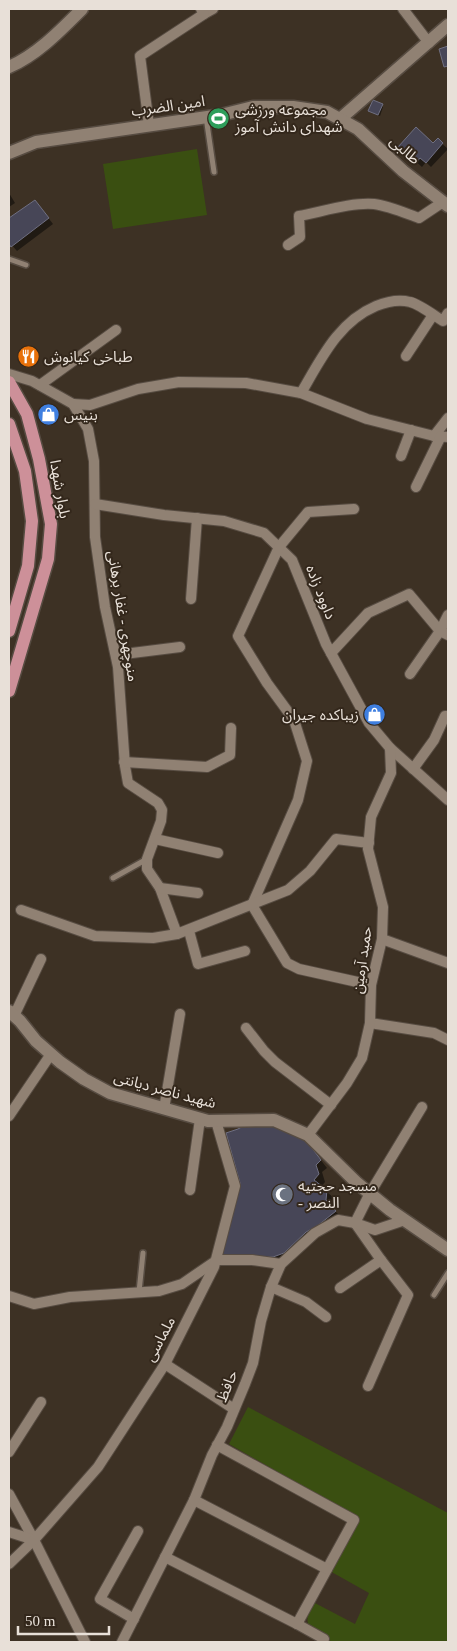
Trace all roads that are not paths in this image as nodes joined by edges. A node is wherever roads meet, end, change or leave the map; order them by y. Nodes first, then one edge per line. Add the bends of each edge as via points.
1 (82, 9) edge
2 (403, 9) edge
3 (206, 11) edge
4 (448, 25) edge
5 (429, 43) junction
6 (9, 67) edge
7 (206, 117) junction
8 (340, 119) junction
9 (149, 125) junction
10 (9, 153) edge
11 (214, 172) dead end
12 (446, 204) edge
13 (288, 245) dead end
14 (9, 258) edge
15 (26, 265) dead end
16 (433, 315) junction
17 (446, 317) edge
18 (116, 330) dead end
19 (406, 356) dead end
20 (9, 374) edge
21 (9, 382) edge
22 (40, 385) junction
23 (302, 393) junction
24 (73, 404) junction
25 (448, 418) edge
26 (9, 424) edge
27 (411, 430) junction
28 (441, 436) edge
29 (401, 456) dead end
30 (416, 487) dead end
31 (95, 504) junction
32 (354, 509) dead end
33 (197, 518) junction
34 (278, 547) junction
35 (192, 599) dead end
36 (448, 615) edge
37 (9, 631) edge
38 (444, 633) edge
39 (180, 647) dead end
40 (331, 653) junction
41 (116, 654) junction
42 (12, 666) edge
43 (410, 674) dead end
44 (9, 691) edge
45 (448, 716) edge
46 (231, 728) dead end
47 (390, 748) junction
48 (124, 762) junction
49 (414, 769) junction
50 (448, 800) edge
51 (155, 839) junction
52 (369, 843) junction
53 (218, 853) dead end
54 (147, 859) junction
55 (113, 878) dead end
56 (160, 888) junction
57 (198, 893) dead end
58 (252, 905) junction
59 (21, 910) dead end
60 (189, 931) junction
61 (177, 934) junction
62 (382, 939) junction
63 (245, 951) dead end
64 (41, 959) dead end
65 (448, 963) edge
66 (371, 985) junction
67 (12, 1014) edge
68 (180, 1014) dead end
69 (370, 1023) junction
70 (246, 1028) dead end
71 (448, 1040) edge
72 (51, 1054) junction
73 (331, 1105) junction
74 (422, 1107) dead end
75 (164, 1109) junction
76 (9, 1116) edge
77 (200, 1119) junction
78 (216, 1121) junction
79 (308, 1135) junction
80 (190, 1190) dead end
81 (370, 1193) junction
82 (405, 1220) junction
83 (355, 1223) junction
84 (448, 1250) edge
85 (143, 1253) dead end
86 (216, 1260) junction
87 (381, 1260) junction
88 (280, 1264) junction
89 (448, 1273) edge
90 (271, 1287) junction
91 (340, 1288) dead end
92 (139, 1292) junction
93 (434, 1295) dead end
94 (9, 1296) edge
95 (326, 1317) dead end
96 (165, 1364) junction
97 (368, 1386) dead end
98 (41, 1402) dead end
99 (234, 1409) junction
100 (217, 1445) junction
101 (9, 1452) edge
102 (9, 1494) edge
103 (194, 1500) junction
104 (138, 1531) dead end
105 (9, 1532) edge
106 (34, 1540) junction
107 (165, 1558) junction
108 (9, 1564) edge
109 (327, 1570) junction
110 (134, 1619) junction
111 (297, 1624) junction
112 (324, 1639) dead end
113 (85, 1642) edge
114 (122, 1642) edge

1 - 6 main road via 22,61
2 - 5 street
3 - 9 street via 140,56
4 - 5 main road
5 - 8 main road
7 - 8 main road, امین الضرب via 253,107 292,107 327,112
7 - 9 main road, امین الضرب
7 - 11 lane
8 - 12 main road, طالبی via 358,129 403,171
9 - 10 main road, امین الضرب via 36,142
12 - 13 street via 420,218 372,204 299,216 300,237
14 - 15 lane
16 - 17 street
16 - 19 street
16 - 23 street via 411,302 388,302 366,310 343,327
18 - 22 street
20 - 22 street
21 - 42 main road, بلوار شهدا via 27,414 51,524 48,559
22 - 24 street
23 - 24 street via 246,383 179,382 138,389 90,405
23 - 27 street via 367,419
24 - 31 street, منوچهری - غفار برهانی via 88,429 94,461
25 - 28 street
26 - 37 main road via 25,471 32,521 28,566
27 - 28 street
27 - 29 street
28 - 30 street
31 - 33 street, داوود زاده
31 - 41 street, منوچهری - غفار برهانی via 95,538 104,607
32 - 34 street via 308,512
33 - 34 street, داوود زاده via 224,521 264,533
33 - 35 street
34 - 40 street, داوود زاده via 292,560
34 - 58 street via 238,636 294,720 307,761 298,800
36 - 38 street
38 - 40 street via 409,594 368,613
38 - 43 street
39 - 41 street
40 - 47 street, داوود زاده via 368,723
41 - 48 street, منوچهری - غفار برهانی
42 - 44 main road, بلوار شهدا
45 - 49 street
46 - 48 street via 230,755 207,767
47 - 49 street, داوود زاده
47 - 52 street, حمید آرمین via 391,773 371,817
48 - 51 street, منوچهری - غفار برهانی via 128,783 158,803 162,810
49 - 50 street, داوود زاده
51 - 53 street
51 - 54 street, منوچهری - غفار برهانی
52 - 58 street via 336,839 310,871 288,890
52 - 62 street, حمید آرمین via 383,907
54 - 55 lane
54 - 56 street via 147,869
56 - 57 street
56 - 61 street
58 - 60 street
58 - 66 street via 287,963 299,969
59 - 61 street via 95,936 153,938
60 - 61 street
60 - 63 street via 198,964
62 - 65 street
62 - 66 street, حمید آرمین
64 - 67 street
66 - 69 street, حمید آرمین
67 - 72 main road, شهید ناصر دیانتی
68 - 75 street
69 - 71 street via 434,1033
69 - 73 street, حمید آرمین via 362,1058
70 - 73 street via 275,1062
72 - 75 main road, شهید ناصر دیانتی via 84,1079 110,1093
72 - 76 street
73 - 79 street, حمید آرمین
74 - 81 street
75 - 77 main road, شهید ناصر دیانتی
77 - 78 main road, شهید ناصر دیانتی
77 - 80 street
78 - 79 main road, شهید ناصر دیانتی via 274,1120
78 - 86 street, ملماسی via 235,1186
79 - 81 main road, شهید ناصر دیانتی
81 - 82 main road, شهید ناصر دیانتی
81 - 83 street
82 - 83 street, حافظ via 375,1230
82 - 84 main road, شهید ناصر دیانتی
83 - 87 street
83 - 88 street, حافظ via 338,1220 330,1224
85 - 92 lane
86 - 88 street
86 - 92 street via 182,1284 159,1291
86 - 96 street, ملماسی
87 - 91 street
87 - 97 street via 408,1295
88 - 90 street, حافظ
89 - 93 lane
90 - 95 street via 306,1302
90 - 99 street, حافظ via 253,1363
92 - 94 street via 70,1297 34,1304
96 - 99 street
96 - 106 street, ملماسی via 98,1467
98 - 101 street
99 - 100 street, حافظ
100 - 103 street, حافظ
100 - 109 street via 354,1520
102 - 106 street
103 - 107 street, حافظ
103 - 109 street
104 - 110 street via 100,1599
105 - 106 street
106 - 108 street, ملماسی
106 - 113 street
107 - 110 street, حافظ
107 - 111 street
109 - 111 street
110 - 114 street, حافظ
111 - 112 street

